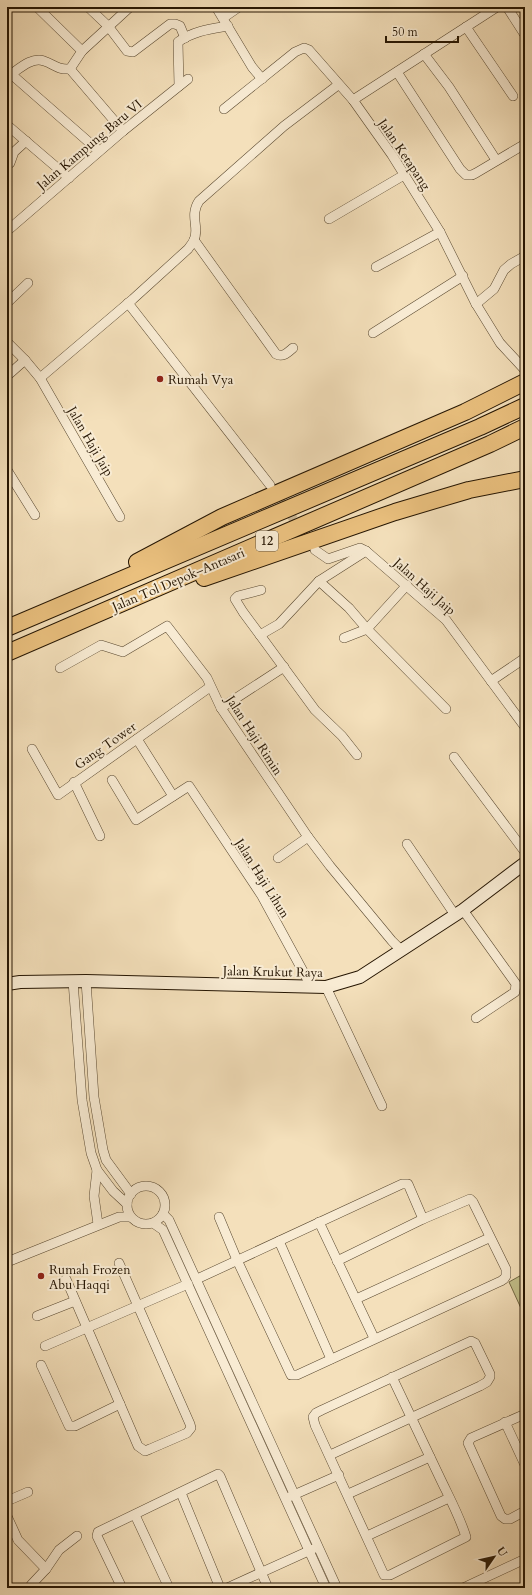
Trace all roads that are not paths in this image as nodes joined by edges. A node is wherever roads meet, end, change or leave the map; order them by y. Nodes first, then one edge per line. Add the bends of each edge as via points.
1 (88, 7) edge
2 (130, 7) edge
3 (216, 7) edge
4 (239, 7) edge
5 (496, 7) edge
6 (507, 7) edge
7 (42, 9) edge
8 (223, 18) junction
9 (108, 26) junction
10 (228, 26) junction
11 (466, 27) junction
12 (525, 35) edge
13 (184, 38) junction
14 (82, 51) junction
15 (424, 54) junction
16 (70, 69) junction
17 (397, 72) junction
18 (9, 76) edge
19 (188, 79) dead end
20 (262, 79) junction
21 (338, 85) junction
22 (179, 86) junction
23 (513, 96) dead end
24 (353, 100) junction
25 (224, 108) dead end
26 (7, 125) edge
27 (123, 131) junction
28 (26, 141) junction
29 (525, 144) edge
30 (99, 151) junction
31 (496, 160) junction
32 (7, 165) edge
33 (404, 175) junction
34 (69, 178) junction
35 (329, 219) dead end
36 (7, 231) edge
37 (440, 232) junction
38 (194, 240) junction
39 (525, 256) edge
40 (376, 267) dead end
41 (463, 276) junction
42 (28, 284) dead end
43 (7, 303) edge
44 (128, 303) junction
45 (476, 304) junction
46 (373, 333) dead end
47 (7, 342) edge
48 (293, 348) dead end
49 (25, 360) junction
50 (524, 369) edge
51 (7, 376) edge
52 (40, 378) junction
53 (525, 378) edge
54 (525, 382) edge
55 (501, 395) junction
56 (525, 406) edge
57 (525, 427) edge
58 (7, 470) edge
59 (525, 479) edge
60 (270, 485) tunnel mouth
61 (35, 515) dead end
62 (120, 517) dead end
63 (315, 550) tunnel mouth
64 (366, 551) junction
65 (319, 581) junction
66 (407, 585) junction
67 (261, 590) dead end
68 (59, 605) junction
69 (80, 620) junction
70 (7, 628) edge
71 (367, 629) junction
72 (260, 635) junction
73 (344, 638) dead end
74 (7, 652) edge
75 (525, 658) edge
76 (284, 667) junction
77 (60, 668) dead end
78 (491, 681) junction
79 (210, 687) junction
80 (221, 708) junction
81 (446, 709) dead end
82 (525, 727) edge
83 (137, 739) junction
84 (32, 750) dead end
85 (357, 755) dead end
86 (454, 757) dead end
87 (112, 780) dead end
88 (74, 782) junction
89 (173, 796) junction
90 (100, 836) dead end
91 (308, 837) junction
92 (407, 844) dead end
93 (525, 852) edge
94 (278, 858) dead end
95 (525, 863) edge
96 (459, 913) junction
97 (401, 950) junction
98 (73, 981) junction
99 (86, 981) junction
100 (7, 984) edge
101 (311, 986) junction
102 (326, 987) junction
103 (476, 1018) dead end
104 (382, 1106) dead end
105 (106, 1160) junction
106 (96, 1167) junction
107 (130, 1194) junction
108 (128, 1210) junction
109 (163, 1214) junction
110 (219, 1217) dead end
111 (424, 1219) junction
112 (319, 1222) junction
113 (153, 1223) junction
114 (98, 1224) junction
115 (489, 1238) junction
116 (278, 1241) junction
117 (237, 1260) junction
118 (337, 1261) junction
119 (7, 1262) edge
120 (119, 1263) dead end
121 (66, 1279) dead end
122 (197, 1279) junction
123 (188, 1284) junction
124 (356, 1299) junction
125 (75, 1301) junction
126 (138, 1306) junction
127 (37, 1316) dead end
128 (87, 1328) junction
129 (374, 1338) junction
130 (45, 1346) dead end
131 (331, 1359) junction
132 (41, 1365) dead end
133 (239, 1375) junction
134 (392, 1378) junction
135 (230, 1379) junction
136 (120, 1404) junction
137 (525, 1414) edge
138 (411, 1417) junction
139 (505, 1422) junction
140 (330, 1455) junction
141 (430, 1457) junction
142 (525, 1465) edge
143 (339, 1475) junction
144 (28, 1492) dead end
145 (181, 1493) junction
146 (294, 1494) junction
147 (348, 1494) junction
148 (449, 1498) junction
149 (285, 1499) junction
150 (7, 1501) edge
151 (525, 1511) edge
152 (135, 1515) junction
153 (7, 1516) edge
154 (77, 1536) dead end
155 (367, 1536) junction
156 (318, 1546) junction
157 (309, 1550) junction
158 (525, 1559) edge
159 (46, 1569) junction
160 (260, 1573) junction
161 (31, 1585) edge
162 (122, 1588) edge
163 (169, 1588) edge
164 (220, 1588) edge
165 (227, 1588) edge
166 (268, 1588) edge
167 (326, 1588) edge
168 (337, 1588) edge
169 (463, 1588) edge

1 - 9 street
2 - 9 street
3 - 8 street
4 - 8 street
5 - 11 street
6 - 12 street
7 - 14 street
8 - 10 street
9 - 13 street via 127,51 133,52 170,24 180,26
9 - 14 street
10 - 13 street via 205,29
10 - 20 street
11 - 15 street
11 - 23 street
13 - 22 street via 178,42
14 - 16 street
15 - 17 street
15 - 31 street via 449,86
16 - 18 street via 62,70 43,60 36,60
16 - 27 street
17 - 24 street
17 - 31 street via 466,175 472,175
18 - 30 street
19 - 22 street, Jalan Kampung Baru VI
20 - 21 street, Jalan Ketapang via 299,50 306,48 313,53
20 - 25 street, Jalan Ketapang
21 - 24 street, Jalan Ketapang
21 - 38 street via 284,126 199,201 194,211
22 - 27 street, Jalan Kampung Baru VI
24 - 33 street, Jalan Ketapang
26 - 28 street
27 - 30 street, Jalan Kampung Baru VI
28 - 32 street via 14,152
28 - 34 street
29 - 31 street
30 - 34 street, Jalan Kampung Baru VI
33 - 35 street
33 - 37 street, Jalan Ketapang
34 - 36 street, Jalan Kampung Baru VI
37 - 40 street
37 - 41 street, Jalan Ketapang
38 - 44 street via 188,249
38 - 48 street via 276,354 283,356
39 - 45 street via 504,270 494,289
41 - 45 street, Jalan Ketapang
41 - 46 street
42 - 43 street
44 - 52 street
44 - 60 street
45 - 50 street, Jalan Ketapang via 500,343
47 - 49 street, Jalan Haji Jaip
49 - 51 street
49 - 52 street, Jalan Haji Jaip
52 - 62 street, Jalan Haji Jaip
53 - 55 highway
54 - 55 highway
55 - 68 highway via 222,517
56 - 68 highway, Jalan Tol Depok–Antasari / 12 via 472,431
57 - 69 highway, Jalan Tol Depok–Antasari / 12
58 - 61 street
59 - 69 highway via 469,490 395,512
63 - 64 street via 328,559 358,548
64 - 65 street
64 - 66 street, Jalan Haji Jaip
65 - 71 street via 349,608
65 - 72 street via 279,624
66 - 71 street
66 - 78 street, Jalan Haji Jaip via 446,620
67 - 72 street via 235,599
68 - 70 highway, Jalan Tol Depok–Antasari / 12
69 - 74 highway, Jalan Tol Depok–Antasari / 12
71 - 73 street
71 - 81 street
72 - 76 street
75 - 78 street
76 - 80 street
76 - 85 street via 315,710
77 - 79 street, Jalan Haji Rimin via 102,645 122,652 167,626 207,678
78 - 82 street, Jalan Haji Jaip
79 - 80 street, Jalan Haji Rimin
79 - 83 street, Gang Tower
80 - 91 street, Jalan Haji Rimin
83 - 88 street, Gang Tower
83 - 89 street
84 - 88 street, Gang Tower via 58,795
86 - 93 street
87 - 89 street via 136,820
88 - 90 street
89 - 101 street, Jalan Haji Lihun via 189,786 262,896
91 - 94 street
91 - 97 street, Jalan Haji Rimin via 339,878
92 - 96 street
95 - 96 street, Jalan Krukut Raya
96 - 97 street, Jalan Krukut Raya
96 - 103 street via 516,984 515,992
97 - 102 street, Jalan Krukut Raya via 360,977
98 - 99 street, Jalan Krukut Raya
98 - 100 street, Jalan Krukut Raya
98 - 106 street via 82,1100 91,1153
99 - 101 street, Jalan Krukut Raya
99 - 105 street via 94,1097
101 - 102 street, Jalan Krukut Raya
102 - 104 street
105 - 106 street
105 - 107 street
106 - 108 street
106 - 114 street via 94,1196
107 - 108 street
107 - 109 street via 139,1187 156,1189 165,1203
108 - 113 street via 134,1220 143,1224
108 - 114 street via 119,1217
109 - 113 street
109 - 122 street via 169,1220
110 - 117 street
111 - 112 street via 408,1184 402,1184
111 - 115 street via 470,1199
111 - 118 street
112 - 116 street
112 - 118 street
113 - 123 street via 163,1230
114 - 119 street
115 - 124 street
115 - 129 street via 506,1269 504,1279
116 - 117 street
116 - 131 street
117 - 122 street
117 - 131 street via 291,1375 297,1375
118 - 124 street
120 - 126 street
121 - 125 street
122 - 133 street
123 - 126 street
123 - 135 street
124 - 129 street
125 - 127 street
125 - 128 street
126 - 128 street
126 - 136 street via 191,1428 187,1433 145,1451 138,1446
128 - 130 street
128 - 136 street
129 - 131 street
132 - 136 street via 69,1426
133 - 135 street
133 - 146 street
134 - 138 street
134 - 138 street via 471,1341 475,1343 490,1374 489,1380
134 - 140 street via 316,1413 313,1419
135 - 149 street
137 - 139 street
138 - 140 street
138 - 141 street
139 - 142 street
139 - 151 street via 471,1438 469,1445 501,1516 510,1519
140 - 143 street
141 - 147 street
141 - 148 street
143 - 146 street
143 - 147 street
144 - 150 street
145 - 152 street
145 - 160 street via 220,1475
145 - 164 street
146 - 149 street
146 - 156 street
147 - 155 street
148 - 155 street
148 - 155 street via 466,1537 390,1575 384,1575
149 - 157 street
152 - 162 street via 97,1534
152 - 163 street
153 - 159 street via 18,1540
154 - 159 street via 59,1550
156 - 157 street
156 - 168 street
157 - 160 street
157 - 167 street
158 - 169 street
159 - 161 street
160 - 165 street
160 - 166 street

